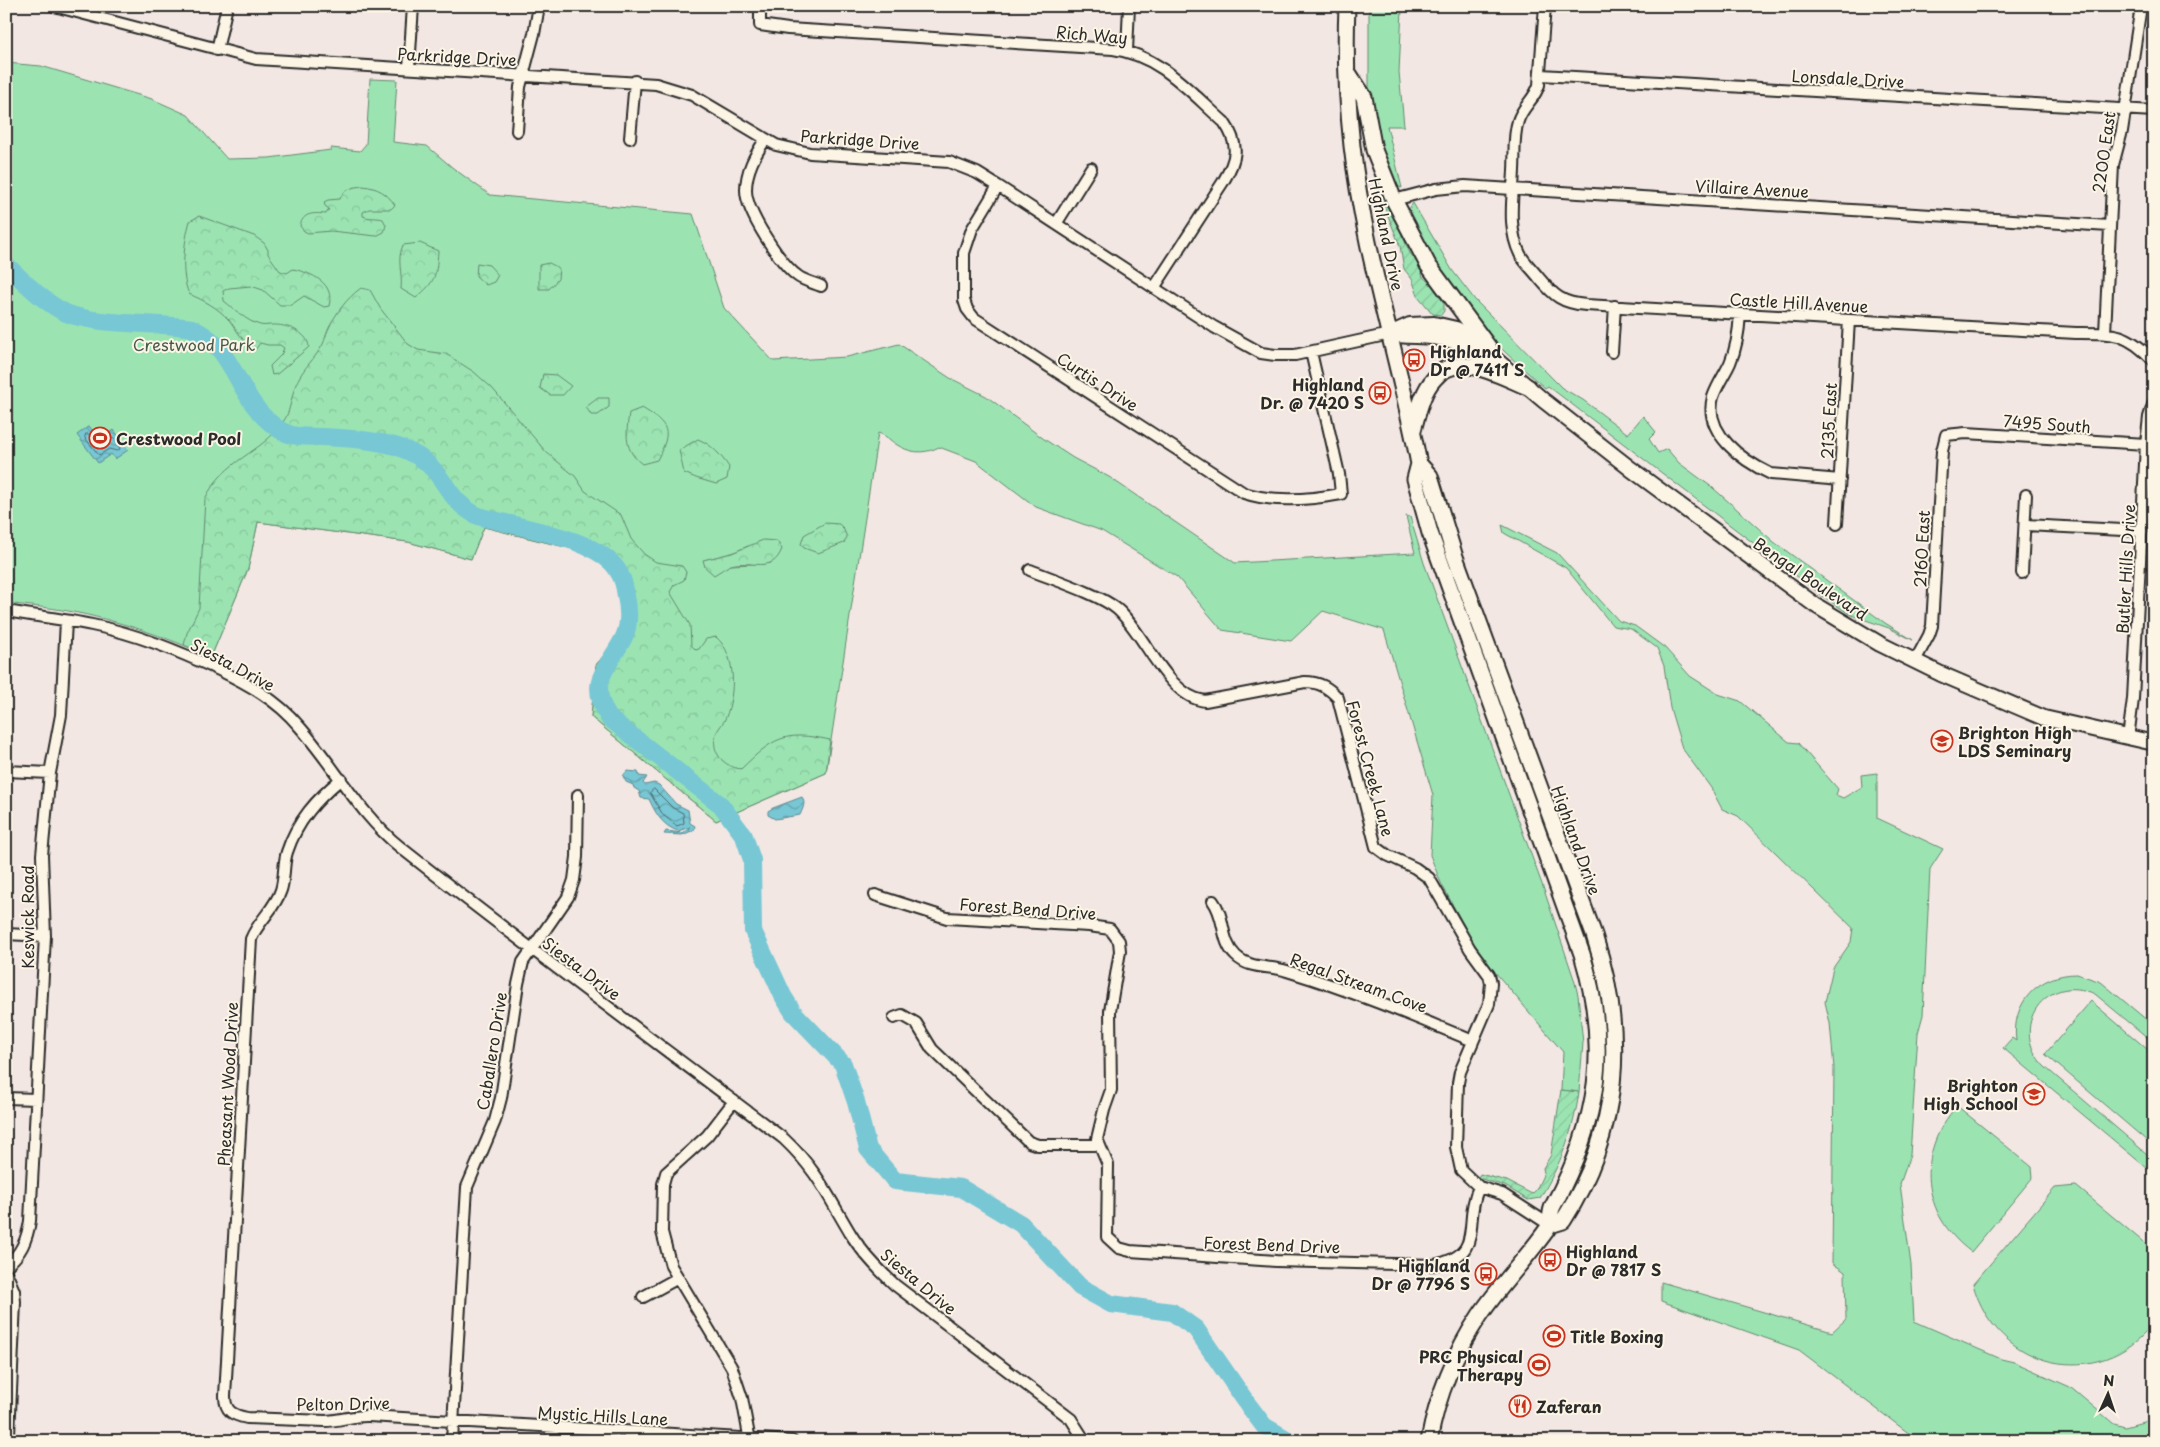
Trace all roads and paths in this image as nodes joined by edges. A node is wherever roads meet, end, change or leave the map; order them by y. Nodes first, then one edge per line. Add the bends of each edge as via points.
1 (54, 6) edge
2 (226, 6) edge
3 (413, 6) edge
4 (539, 6) edge
5 (760, 6) edge
6 (1129, 6) edge
7 (1347, 6) edge
8 (1545, 6) edge
9 (2141, 6) edge
10 (216, 50) junction
11 (1127, 50) junction
12 (409, 68) junction
13 (1347, 70) junction
14 (523, 75) junction
15 (1541, 75) junction
16 (635, 81) junction
17 (2124, 109) junction
18 (2154, 111) edge
19 (518, 131) dead end
20 (630, 138) dead end
21 (765, 140) junction
22 (1091, 168) dead end
23 (998, 186) junction
24 (1513, 189) junction
25 (1394, 200) junction
26 (1056, 224) junction
27 (2109, 226) junction
28 (821, 286) dead end
29 (1154, 288) junction
30 (1615, 306) junction
31 (1740, 314) junction
32 (1849, 320) junction
33 (2105, 333) junction
34 (1390, 334) junction
35 (1311, 352) junction
36 (1612, 352) dead end
37 (1491, 353) junction
38 (2154, 361) edge
39 (1528, 387) junction
40 (2154, 402) edge
41 (1413, 431) junction
42 (1946, 435) joint
43 (2146, 444) junction
44 (1840, 480) junction
45 (2026, 494) dead end
46 (1837, 524) dead end
47 (2025, 525) junction
48 (2142, 531) junction
49 (1030, 570) dead end
50 (2022, 573) dead end
51 (6, 611) edge
52 (66, 621) junction
53 (1915, 661) junction
54 (2128, 738) junction
55 (2154, 743) edge
56 (6, 771) edge
57 (50, 773) junction
58 (341, 779) junction
59 (578, 795) dead end
60 (876, 895) dead end
61 (1213, 901) dead end
62 (6, 934) edge
63 (45, 936) junction
64 (532, 948) junction
65 (894, 1018) dead end
66 (1473, 1041) junction
67 (6, 1098) edge
68 (36, 1099) junction
69 (734, 1101) junction
70 (1098, 1146) junction
71 (1479, 1187) junction
72 (1550, 1225) junction
73 (6, 1266) edge
74 (6, 1272) edge
75 (678, 1278) junction
76 (643, 1297) dead end
77 (234, 1415) joint
78 (454, 1420) junction
79 (549, 1427) junction
80 (9, 1435) dead end
81 (750, 1440) edge
82 (452, 1441) edge
83 (556, 1441) edge
84 (792, 1441) edge
85 (1085, 1441) edge
86 (1429, 1441) edge

1 - 10 street, Parkridge Drive
2 - 10 street
3 - 12 street
4 - 14 street
5 - 11 street, Rich Way via 760,25 788,29
6 - 11 street
7 - 13 main road, Highland Drive
8 - 15 street, Castle Hill Avenue
9 - 17 street, 2200 East
10 - 12 street, Parkridge Drive via 256,59
11 - 29 street, Rich Way via 1165,68 1224,122 1235,143 1231,168
12 - 14 street, Parkridge Drive
13 - 25 main road via 1364,97 1374,150
13 - 34 main road, Highland Drive via 1356,176
14 - 16 street, Parkridge Drive
14 - 19 street
15 - 17 street, Lonsdale Drive
15 - 24 street, Castle Hill Avenue via 1537,92 1518,120
16 - 20 street
16 - 21 street, Parkridge Drive via 692,95
17 - 18 street, Lonsdale Drive
17 - 27 street, 2200 East via 2113,165
21 - 23 street, Parkridge Drive via 810,153 950,162
21 - 28 street via 747,178 750,212 787,265 800,277
22 - 26 street
23 - 26 street, Parkridge Drive
23 - 35 street, Curtis Drive via 972,229 964,253 964,300 974,318 1244,493 1279,500 1341,494
24 - 25 street, Villaire Avenue via 1451,186
24 - 27 street, Villaire Avenue
24 - 30 street, Castle Hill Avenue via 1512,211 1520,255 1549,290 1573,304
25 - 37 main road via 1428,265
26 - 29 street, Parkridge Drive
27 - 33 street, 2200 East
29 - 35 street, Parkridge Drive via 1261,353 1295,355
30 - 31 street, Castle Hill Avenue
30 - 36 street
31 - 32 street, Castle Hill Avenue
31 - 44 street via 1735,351 1713,398 1713,420 1718,433 1727,444 1771,474
32 - 33 street, Castle Hill Avenue
32 - 44 street, 2135 East
33 - 38 street, Castle Hill Avenue via 2130,339
34 - 35 street, Parkridge Drive
34 - 37 main road, Bengal Boulevard via 1449,340 1483,357
34 - 41 main road, Highland Drive
37 - 39 main road, Bengal Boulevard
39 - 41 main road via 1482,368 1464,365 1447,368 1434,378
39 - 53 main road, Bengal Boulevard via 1662,492 1815,605
40 - 43 street, Butler Hills Drive
41 - 72 main road, Highland Drive via 1419,464 1430,476 1454,554 1594,935 1610,997 1614,1064 1605,1126 1591,1169 1573,1206 1563,1221
42 - 43 street, 7495 South via 1966,433
42 - 53 street, 2160 East via 1942,451 1932,626
43 - 48 street, Butler Hills Drive
44 - 46 street, 2135 East
45 - 47 street
47 - 48 street
47 - 50 street
48 - 54 street, Butler Hills Drive
49 - 66 street, Forest Creek Lane via 1117,608 1164,670 1181,689 1198,700 1305,682 1320,684 1334,692 1342,708 1376,847 1429,878 1488,975 1491,983 1489,1004
51 - 52 street, Siesta Drive
52 - 57 street, Keswick Road via 61,714
52 - 58 street, Siesta Drive via 90,624 155,642 255,689 296,723
53 - 54 main road, Bengal Boulevard via 2044,718
54 - 55 main road, Bengal Boulevard
56 - 57 street
57 - 63 street, Keswick Road via 41,871
58 - 64 street, Siesta Drive via 397,844
58 - 77 street, Pheasant Wood Drive via 306,814 286,854 281,890 269,913 254,930 250,944 224,1396 226,1408
59 - 64 street, Caballero Drive via 574,880 568,897
60 - 70 street, Forest Bend Drive via 947,918 1089,926 1110,929 1116,934 1120,951 1110,1011 1111,1090 1098,1129
61 - 66 street, Regal Stream Cove via 1220,910 1228,945 1248,964 1284,970 1383,1003
62 - 63 street
63 - 68 street, Keswick Road
64 - 69 street, Siesta Drive
64 - 78 street, Caballero Drive via 523,962 518,984 501,1098 467,1187
65 - 70 street via 902,1015 916,1023 932,1049 1029,1142
66 - 71 street, Forest Creek Lane via 1458,1083 1456,1147 1461,1170
67 - 68 street
68 - 73 street, Keswick Road via 28,1234 23,1247
69 - 75 street via 707,1136 669,1168 664,1178 662,1232 667,1255
69 - 85 street, Siesta Drive via 803,1157 878,1269 1071,1419
70 - 71 street, Forest Bend Drive via 1108,1165 1107,1237 1119,1248 1130,1251 1276,1261 1434,1265 1458,1257 1466,1248 1472,1229 1472,1206
71 - 72 street, Forest Creek Lane via 1502,1194
72 - 86 main road, Highland Drive via 1480,1314 1466,1338 1444,1388
74 - 80 street via 15,1302
75 - 76 street
75 - 81 street via 732,1368
77 - 78 street, Pelton Drive via 325,1421 354,1415
78 - 79 street, Mystic Hills Lane
78 - 82 street, Caballero Drive
79 - 81 street, Mystic Hills Lane
79 - 83 street
81 - 84 street, Mystic Hills Lane

